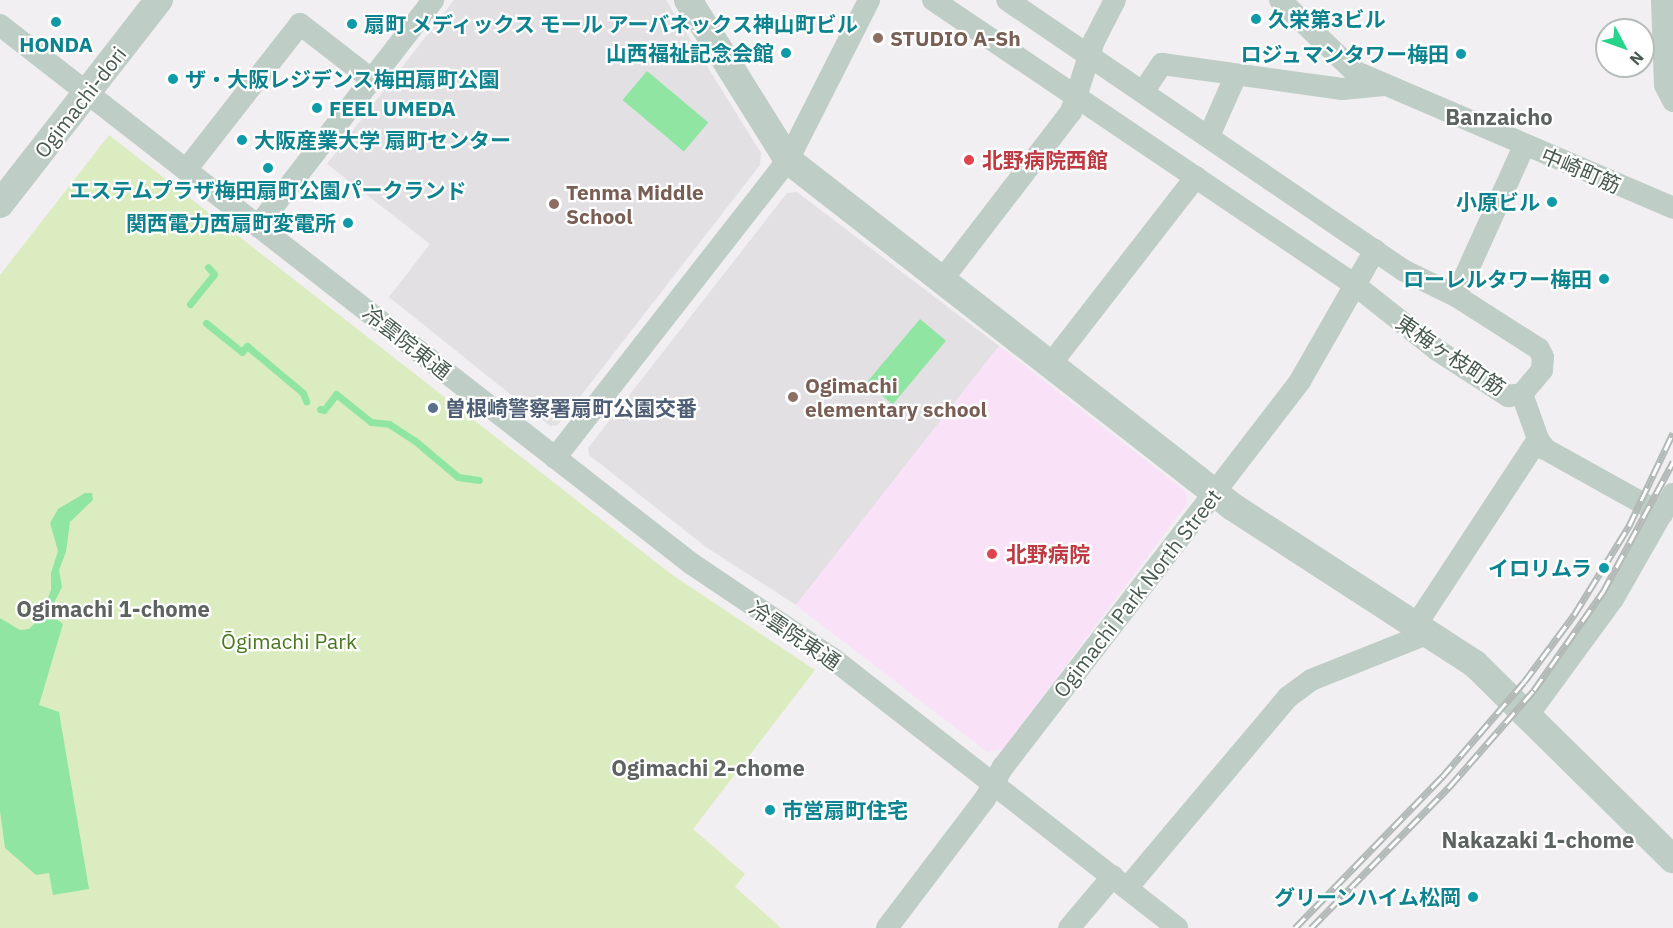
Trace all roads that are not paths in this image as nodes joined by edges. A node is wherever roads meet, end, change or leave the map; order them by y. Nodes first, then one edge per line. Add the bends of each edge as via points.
1 (159, 0) edge
2 (433, 0) edge
3 (688, 0) edge
4 (869, 0) edge
5 (933, 0) edge
6 (1007, 0) edge
7 (1115, 0) edge
8 (1280, 0) edge
9 (1662, 0) edge
10 (0, 25) edge
11 (1092, 57) junction
12 (1668, 65) edge
13 (1236, 75) junction
14 (371, 79) junction
15 (1389, 85) junction
16 (87, 92) junction
17 (1143, 92) junction
18 (1077, 98) junction
19 (1673, 102) edge
20 (1209, 136) junction
21 (1524, 146) junction
22 (788, 160) junction
23 (186, 170) junction
24 (1196, 177) junction
25 (0, 204) edge
26 (1673, 208) edge
27 (258, 226) junction
28 (1375, 250) junction
29 (942, 280) junction
30 (1355, 285) junction
31 (1455, 296) junction
32 (1050, 365) junction
33 (1522, 394) junction
34 (1538, 439) junction
35 (555, 458) junction
36 (1213, 492) junction
37 (1673, 494) edge
38 (1662, 514) junction
39 (1422, 629) junction
40 (1528, 715) junction
41 (991, 783) junction
42 (1673, 859) edge
43 (1120, 881) junction
44 (887, 928) edge
45 (1069, 928) edge
46 (1177, 928) edge

1 - 16 street, Ogimachi-dori
2 - 14 street
3 - 22 street
4 - 22 street
5 - 18 street, 東梅ヶ枝町筋
6 - 11 street, 東梅ヶ枝町筋
7 - 11 street via 1094,40
8 - 15 street, 中崎町筋 via 1354,71
9 - 12 street
10 - 16 street, 冷雲院東通
11 - 17 street, 東梅ヶ枝町筋
11 - 18 street
12 - 19 street via 1665,85
13 - 15 street via 1342,89
13 - 17 street via 1162,64
13 - 20 street
14 - 23 street via 300,24
14 - 27 street
15 - 21 street, 中崎町筋
16 - 23 street, 冷雲院東通
16 - 25 street, Ogimachi-dori
17 - 20 street, 東梅ヶ枝町筋
18 - 24 street, 東梅ヶ枝町筋
18 - 29 street via 1071,112
20 - 28 street, 東梅ヶ枝町筋
21 - 26 street, 中崎町筋
21 - 31 street
22 - 29 street
22 - 35 street
23 - 27 street, 冷雲院東通
24 - 30 street, 東梅ヶ枝町筋
24 - 32 street
27 - 35 street, 冷雲院東通
28 - 30 street, Ogimachi Park North Street
28 - 31 street, 東梅ヶ枝町筋 via 1403,270
29 - 32 street
30 - 33 street, 東梅ヶ枝町筋 via 1437,350 1508,396
30 - 36 street, Ogimachi Park North Street via 1300,381
31 - 33 street, 東梅ヶ枝町筋 via 1539,349 1542,370
32 - 36 street
33 - 34 street
34 - 38 street via 1545,449
34 - 39 street
35 - 41 street, 冷雲院東通 via 692,564 832,658
36 - 39 street
36 - 41 street, Ogimachi Park North Street
37 - 38 street
38 - 40 street via 1613,599
39 - 40 street via 1475,664
39 - 43 street via 1311,680 1288,697
40 - 42 street
41 - 43 street, 冷雲院東通
41 - 44 street, Ogimachi Park North Street via 985,799
43 - 45 street
43 - 46 street, 冷雲院東通

